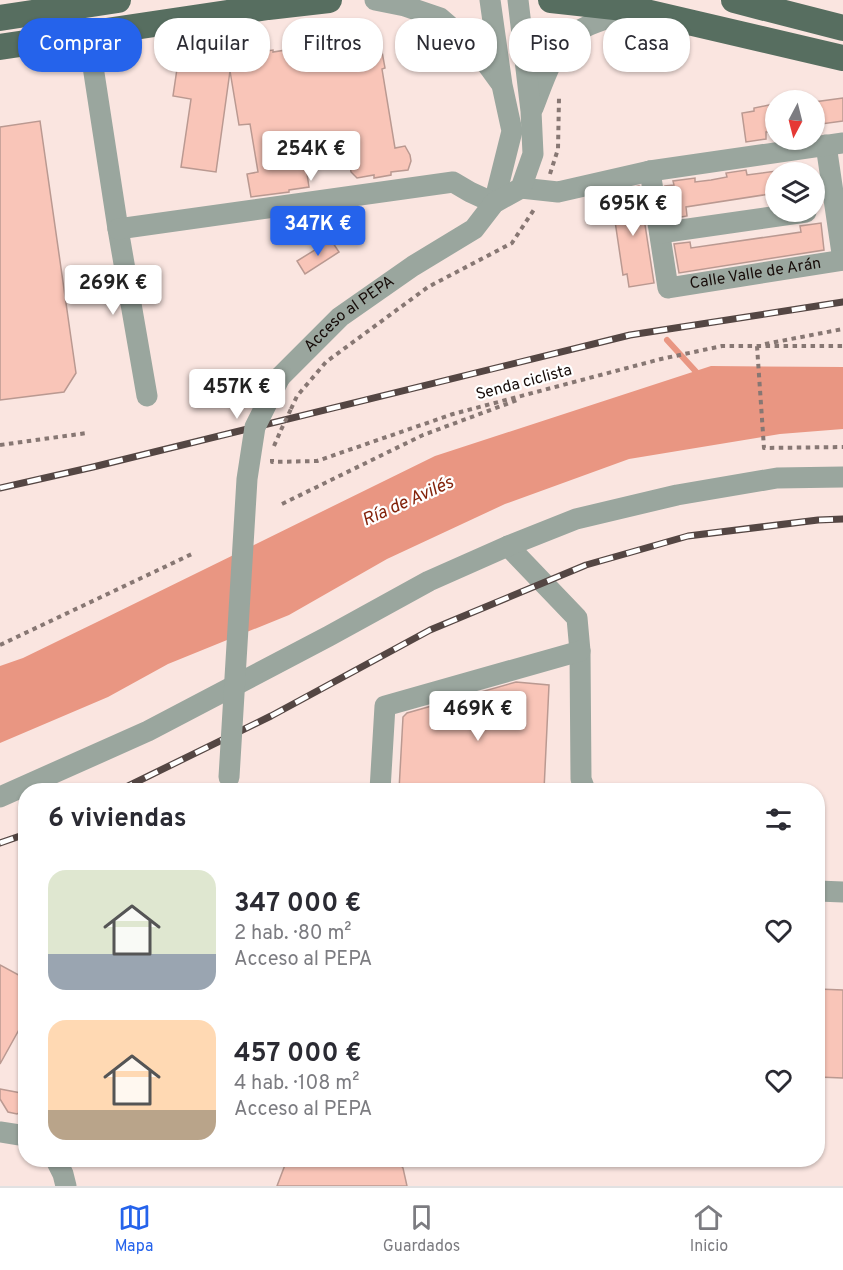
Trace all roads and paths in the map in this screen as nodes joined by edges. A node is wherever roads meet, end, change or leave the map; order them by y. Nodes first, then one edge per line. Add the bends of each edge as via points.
1 (117, 0) edge
2 (328, 0) edge
3 (375, 0) edge
4 (490, 0) edge
5 (518, 0) edge
6 (551, 0) edge
7 (735, 0) edge
8 (793, 7) edge
9 (633, 9) junction
10 (0, 18) edge
11 (142, 26) edge
12 (843, 28) edge
13 (18, 44) edge
14 (0, 47) edge
15 (843, 58) edge
16 (94, 72) edge
17 (502, 85) junction
18 (531, 111) junction
19 (835, 144) edge
20 (650, 171) junction
21 (521, 188) junction
22 (494, 203) junction
23 (831, 208) edge
24 (765, 218) edge
25 (118, 229) junction
26 (660, 233) junction
27 (843, 260) edge
28 (843, 329) edge
29 (756, 346) junction
30 (843, 346) edge
31 (537, 392) junction
32 (147, 396) dead end
33 (291, 409) dead end
34 (87, 433) dead end
35 (0, 445) edge
36 (843, 447) edge
37 (843, 477) edge
38 (282, 504) dead end
39 (508, 546) junction
40 (194, 553) dead end
41 (0, 645) edge
42 (580, 651) junction
43 (31, 783) edge
44 (229, 783) edge
45 (380, 783) edge
46 (582, 783) edge
47 (18, 789) edge
48 (0, 797) edge
49 (825, 891) edge
50 (843, 892) edge
51 (0, 1132) edge
52 (18, 1134) edge

1 - 10 main road
2 - 11 main road
3 - 17 street via 440,18 476,48
4 - 17 street
5 - 18 street
6 - 9 main road
7 - 8 main road
8 - 12 main road
9 - 15 main road
9 - 18 street via 590,25 564,42
13 - 14 main road
16 - 25 street
17 - 22 street via 512,131
18 - 21 street via 533,154
19 - 20 street, Calle Valle de Arán
19 - 23 street, Calle Valle de Arán
20 - 21 street, Calle Valle de Arán via 558,192
20 - 26 street
21 - 22 street, Acceso al PEPA
22 - 25 street via 453,182
22 - 44 street, Acceso al PEPA, bridge via 474,229 340,317 280,377 255,427 247,479
23 - 27 street, Calle Valle de Arán
24 - 26 street
25 - 32 street
26 - 27 street, Calle Valle de Arán via 668,288
28 - 29 path
29 - 30 path, Senda ciclista
29 - 31 path, Senda ciclista via 722,346
29 - 36 path via 764,448
31 - 33 path, Senda ciclista, bridge via 453,414 317,461 272,462 274,444
31 - 38 path via 423,435
34 - 35 path
37 - 39 street via 777,478 677,495 576,519
39 - 42 street via 577,618
39 - 43 street via 429,581 148,731
40 - 41 path
42 - 45 street via 385,706
42 - 46 street
47 - 48 street
49 - 50 street
51 - 52 street

